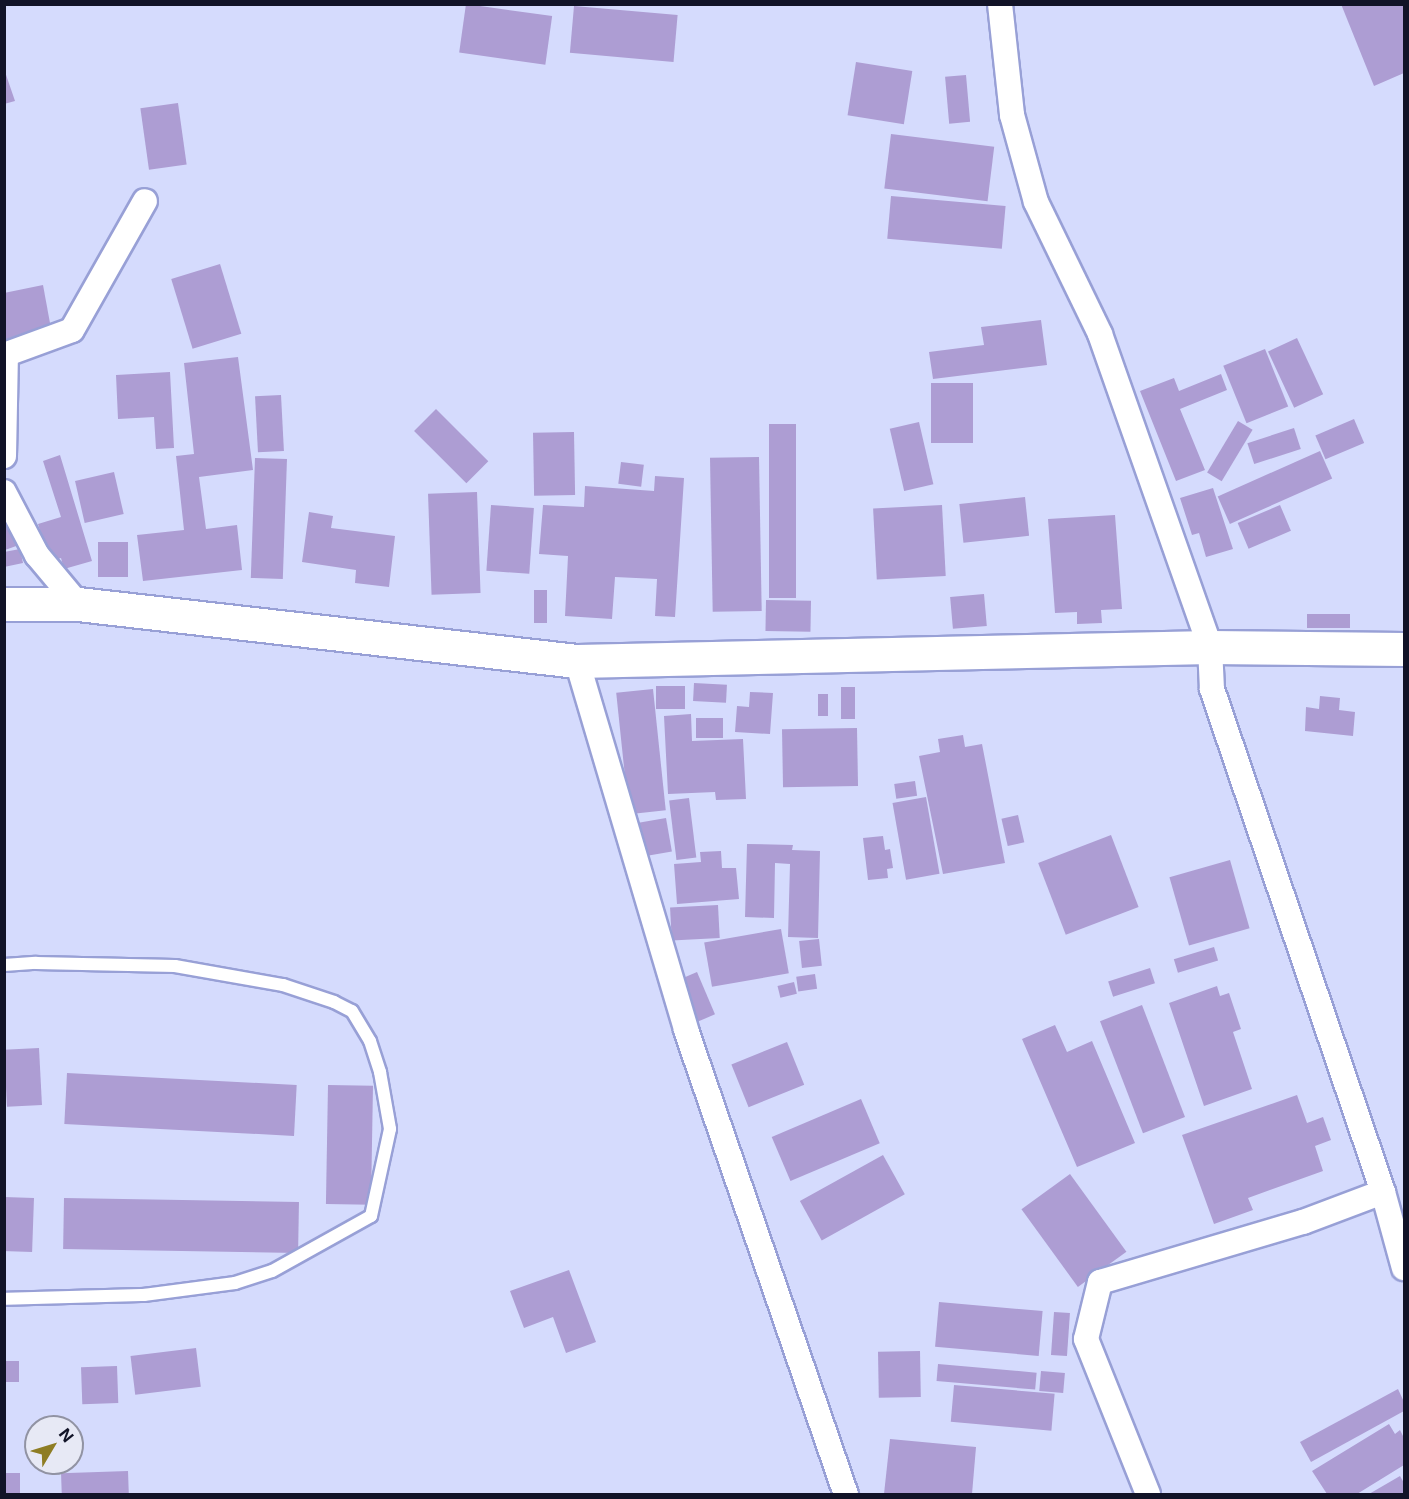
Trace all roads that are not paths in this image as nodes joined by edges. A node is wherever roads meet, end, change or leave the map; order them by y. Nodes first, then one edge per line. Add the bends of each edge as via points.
1 (1000, 4) edge
2 (145, 201) dead end
3 (5, 355) edge
4 (4, 456) edge
5 (4, 492) edge
6 (4, 604) edge
7 (78, 604) junction
8 (1210, 647) junction
9 (1404, 649) edge
10 (577, 661) junction
11 (4, 965) edge
12 (1383, 1192) junction
13 (1404, 1268) edge
14 (4, 1299) edge
15 (846, 1494) edge
16 (1148, 1494) edge

1 - 8 street via 1012,115 1036,202 1100,334
2 - 3 street via 72,330
3 - 4 street
5 - 7 street via 37,555
6 - 7 street
7 - 10 street
8 - 9 street
8 - 10 street
8 - 12 street via 1212,689
10 - 15 street via 686,1030
11 - 14 lane via 175,966 283,985 334,1002 352,1011 370,1041 390,1129 371,1216 272,1271 236,1283 144,1295
12 - 13 street
12 - 16 street via 1303,1222 1100,1282 1086,1340

